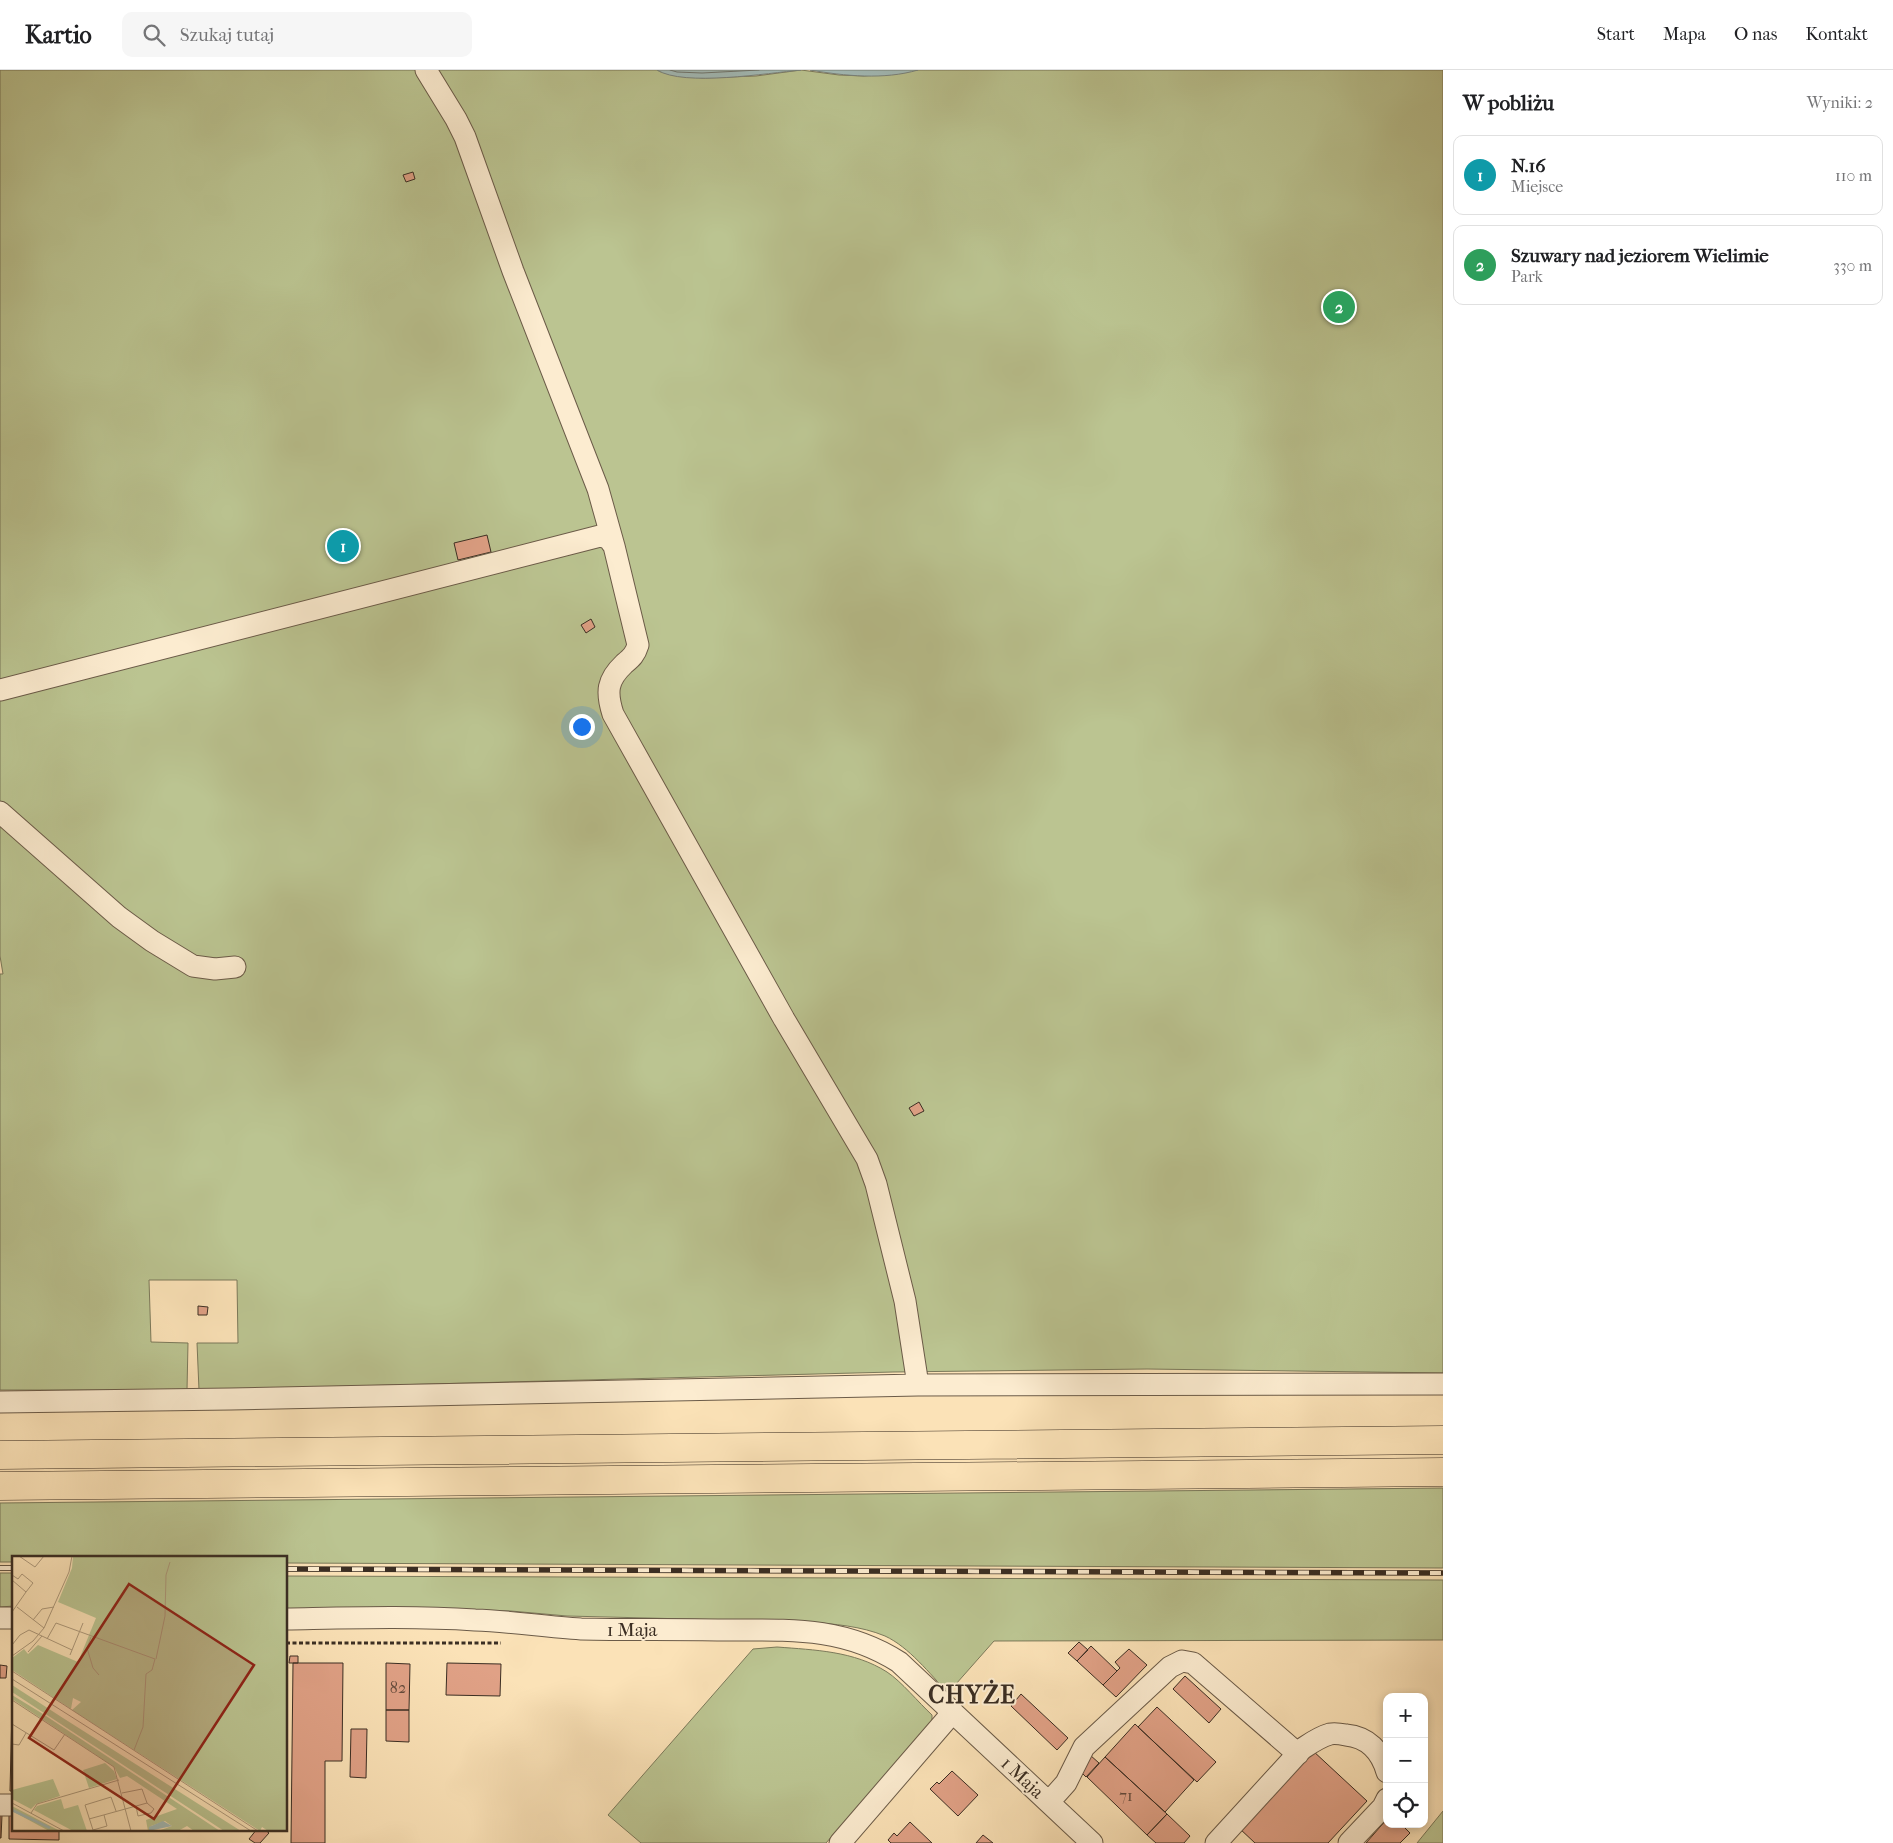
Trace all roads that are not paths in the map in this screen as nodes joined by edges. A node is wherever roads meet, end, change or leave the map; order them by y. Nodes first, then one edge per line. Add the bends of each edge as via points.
1 (426, 70) edge
2 (614, 546) junction
3 (0, 690) edge
4 (0, 812) edge
5 (235, 967) dead end
6 (1443, 1384) edge
7 (918, 1385) junction
8 (0, 1402) edge
9 (1443, 1440) edge
10 (0, 1454) edge
11 (1443, 1472) edge
12 (0, 1486) edge
13 (288, 1619) edge
14 (953, 1712) junction
15 (1298, 1754) junction
16 (1383, 1760) edge
17 (1049, 1802) junction
18 (1383, 1807) edge
19 (1226, 1840) edge
20 (840, 1843) edge
21 (1092, 1843) edge
22 (1349, 1843) edge

1 - 2 street via 465,137 598,489
2 - 3 street via 608,538 600,536
2 - 7 street via 638,646 636,654 614,674 609,685 608,700 613,714 784,1019 867,1159 905,1301
4 - 5 street via 119,917 152,941 193,966
6 - 7 street
7 - 8 street
9 - 10 highway
11 - 12 highway
13 - 14 street, 1 Maja via 431,1618 579,1629 814,1632 842,1636 880,1650 900,1662
14 - 17 street, 1 Maja
14 - 20 street
15 - 16 street via 1318,1739 1333,1734 1357,1736 1374,1746
15 - 17 street via 1194,1663 1182,1661 1170,1666 1084,1747 1066,1782
15 - 19 street
17 - 21 street, 1 Maja
18 - 22 street

